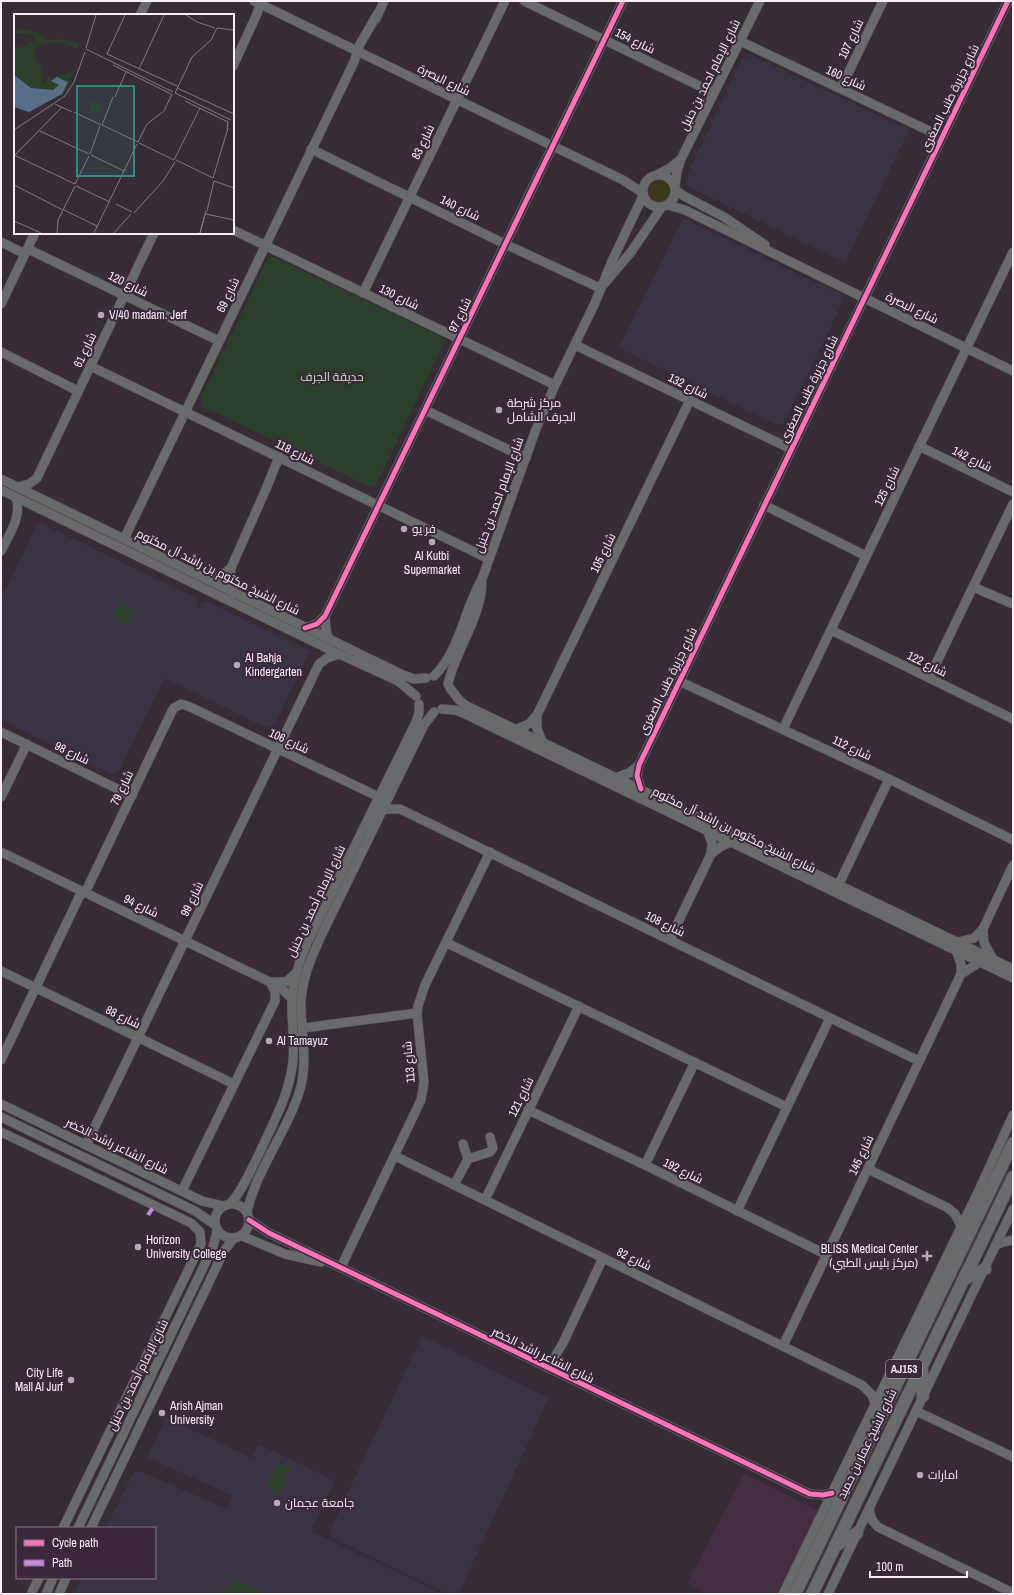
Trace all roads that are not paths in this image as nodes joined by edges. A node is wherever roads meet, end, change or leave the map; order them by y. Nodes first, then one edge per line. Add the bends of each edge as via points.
1 (147, 1) edge
2 (384, 1) edge
3 (504, 1) edge
4 (524, 1) edge
5 (623, 1) edge
6 (760, 1) edge
7 (883, 1) edge
8 (1008, 1) edge
9 (261, 2) edge
10 (140, 14) edge
11 (604, 40) junction
12 (740, 41) junction
13 (359, 52) junction
14 (234, 64) edge
15 (841, 88) junction
16 (714, 93) junction
17 (457, 99) junction
18 (942, 137) junction
19 (553, 146) junction
20 (311, 149) junction
21 (682, 159) junction
22 (655, 176) junction
23 (623, 180) junction
24 (675, 188) junction
25 (643, 194) junction
26 (410, 197) junction
27 (665, 206) junction
28 (234, 230) edge
29 (35, 234) edge
30 (154, 234) edge
31 (1, 242) edge
32 (505, 244) junction
33 (265, 245) junction
34 (26, 252) junction
35 (1013, 252) edge
36 (779, 256) junction
37 (600, 288) junction
38 (363, 293) junction
39 (124, 296) junction
40 (864, 298) junction
41 (1, 304) edge
42 (460, 339) junction
43 (219, 341) junction
44 (575, 344) junction
45 (967, 348) junction
46 (1, 352) edge
47 (90, 366) junction
48 (1013, 371) edge
49 (555, 386) junction
50 (78, 391) junction
51 (690, 400) junction
52 (425, 410) junction
53 (185, 412) junction
54 (919, 446) junction
55 (791, 448) junction
56 (281, 458) junction
57 (526, 458) junction
58 (37, 478) junction
59 (1, 479) edge
60 (18, 487) junction
61 (1, 490) edge
62 (1013, 492) edge
63 (16, 497) junction
64 (41, 498) junction
65 (1013, 504) edge
66 (764, 505) junction
67 (379, 506) junction
68 (36, 508) junction
69 (17, 518) junction
70 (124, 539) junction
71 (1, 551) edge
72 (866, 556) junction
73 (489, 559) junction
74 (231, 568) junction
75 (482, 579) junction
76 (209, 580) junction
77 (974, 585) junction
78 (234, 594) junction
79 (1011, 603) edge
80 (325, 616) junction
81 (305, 628) junction
82 (831, 630) junction
83 (328, 639) junction
84 (316, 643) junction
85 (339, 654) junction
86 (319, 664) junction
87 (430, 677) junction
88 (929, 678) junction
89 (679, 681) junction
90 (449, 686) junction
91 (418, 700) junction
92 (188, 706) joint
93 (438, 710) junction
94 (537, 715) junction
95 (1013, 719) edge
96 (517, 729) junction
97 (783, 729) junction
98 (1, 732) edge
99 (542, 741) junction
100 (27, 744) junction
101 (278, 749) junction
102 (639, 765) junction
103 (618, 777) junction
104 (889, 779) junction
105 (641, 788) junction
106 (390, 794) junction
107 (132, 796) junction
108 (379, 797) junction
109 (1, 798) edge
110 (400, 809) junction
111 (382, 810) junction
112 (707, 830) junction
113 (1013, 840) edge
114 (731, 842) junction
115 (1, 852) edge
116 (490, 852) junction
117 (711, 854) junction
118 (1013, 865) edge
119 (840, 884) junction
120 (84, 892) junction
121 (983, 929) junction
122 (670, 939) junction
123 (185, 941) junction
124 (447, 943) junction
125 (957, 946) junction
126 (994, 960) junction
127 (980, 962) junction
128 (1013, 969) edge
129 (1, 970) edge
130 (297, 972) junction
131 (960, 974) junction
132 (1013, 978) edge
133 (270, 982) junction
134 (36, 987) junction
135 (289, 996) junction
136 (275, 1001) junction
137 (579, 1006) junction
138 (417, 1014) junction
139 (830, 1018) junction
140 (303, 1028) junction
141 (138, 1038) junction
142 (1, 1060) edge
143 (919, 1061) junction
144 (695, 1062) junction
145 (234, 1084) junction
146 (1, 1104) edge
147 (787, 1107) junction
148 (528, 1110) junction
149 (1013, 1116) edge
150 (1, 1117) edge
151 (2, 1131) edge
152 (490, 1137) dead end
153 (1013, 1143) edge
154 (463, 1144) dead end
155 (86, 1145) junction
156 (395, 1156) junction
157 (468, 1159) junction
158 (645, 1165) junction
159 (868, 1169) junction
160 (1013, 1177) edge
161 (993, 1183) junction
162 (454, 1185) junction
163 (979, 1190) junction
164 (182, 1192) junction
165 (485, 1200) junction
166 (178, 1203) junction
167 (226, 1205) junction
168 (157, 1207) junction
169 (970, 1207) junction
170 (948, 1208) junction
171 (1013, 1209) edge
172 (737, 1211) junction
173 (248, 1216) junction
174 (1007, 1222) junction
175 (961, 1226) junction
176 (216, 1227) junction
177 (237, 1237) junction
178 (1013, 1239) edge
179 (996, 1245) junction
180 (827, 1255) junction
181 (208, 1256) junction
182 (604, 1258) junction
183 (945, 1258) junction
184 (191, 1266) junction
185 (341, 1267) junction
186 (985, 1269) junction
187 (952, 1270) junction
188 (963, 1280) junction
189 (177, 1320) junction
190 (161, 1325) junction
191 (783, 1346) junction
192 (922, 1366) junction
193 (550, 1369) junction
194 (886, 1382) junction
195 (862, 1385) junction
196 (923, 1396) junction
197 (875, 1404) junction
198 (916, 1411) junction
199 (102, 1450) junction
200 (1013, 1457) edge
201 (853, 1462) junction
202 (106, 1469) junction
203 (832, 1493) junction
204 (810, 1494) junction
205 (869, 1509) junction
206 (823, 1512) junction
207 (84, 1515) junction
208 (68, 1517) junction
209 (63, 1527) edge
210 (78, 1527) edge
211 (91, 1527) edge
212 (878, 1527) junction
213 (858, 1532) junction
214 (835, 1546) junction
215 (39, 1579) edge
216 (54, 1579) edge
217 (66, 1579) edge
218 (815, 1591) edge
219 (1013, 1593) edge
220 (32, 1594) edge
221 (46, 1594) edge
222 (59, 1594) edge
223 (783, 1594) edge
224 (795, 1594) edge
225 (828, 1594) edge

1 - 10 street
2 - 13 street, شارع 69
3 - 17 street, شارع 83
4 - 11 street, شارع 154
5 - 11 street, شارع 97
6 - 12 street, شارع الإمام احمد بن حنبل
7 - 15 street, شارع 107
8 - 18 street, شارع جزيرة طنب الصغرى
9 - 13 street, شارع البصرة
9 - 14 street
11 - 16 street, شارع 154
11 - 19 street, شارع 97
12 - 15 street, شارع 160
12 - 16 street, شارع الإمام احمد بن حنبل
13 - 17 street, شارع البصرة
13 - 20 street, شارع 69
15 - 18 street, شارع 160
16 - 21 street, شارع الإمام احمد بن حنبل
17 - 19 street, شارع البصرة
17 - 26 street, شارع 83
18 - 40 street, شارع جزيرة طنب الصغرى
19 - 23 street, شارع البصرة
19 - 32 street, شارع 97
20 - 26 street, شارع 140
20 - 33 street, شارع 69
21 - 22 street, شارع الإمام احمد بن حنبل
21 - 24 street, شارع الإمام احمد بن حنبل
22 - 23 street, شارع البصرة via 638,181
22 - 24 street via 668,178
22 - 25 street via 646,182
23 - 25 street, شارع البصرة
24 - 27 street via 673,200
24 - 36 street, شارع البصرة via 684,196 728,219
25 - 27 street via 650,205
25 - 37 street, شارع الإمام احمد بن حنبل
26 - 32 street, شارع 140
26 - 38 street, شارع 83
27 - 36 street, شارع البصرة via 685,210
27 - 37 street, شارع الإمام احمد بن حنبل
28 - 33 street, شارع 130
29 - 34 street
30 - 39 street, شارع 61
31 - 34 street, شارع 120
32 - 37 street, شارع 140
32 - 42 street, شارع 97
33 - 38 street, شارع 130
33 - 43 street, شارع 69
34 - 39 street, شارع 120
34 - 41 street
35 - 45 street, شارع 125
36 - 40 street, شارع البصرة
37 - 44 street, شارع الإمام احمد بن حنبل
38 - 42 street, شارع 130
39 - 43 street, شارع 120
39 - 47 street, شارع 61
40 - 45 street, شارع البصرة
40 - 55 street, شارع جزيرة طنب الصغرى
42 - 49 street, شارع 130
42 - 52 street, شارع 97
43 - 53 street, شارع 69
44 - 49 street, شارع الإمام احمد بن حنبل
44 - 51 street, شارع 132
45 - 48 street, شارع البصرة
45 - 54 street, شارع 125
46 - 50 street
47 - 50 street, شارع 61
47 - 53 street, شارع 118
49 - 57 street, شارع الإمام احمد بن حنبل
50 - 58 street, شارع 61
51 - 55 street, شارع 132
51 - 94 street, شارع 105
52 - 57 street
52 - 67 street, شارع 97
53 - 56 street, شارع 118
53 - 70 street, شارع 69
54 - 62 street, شارع 142
54 - 72 street, شارع 125
55 - 66 street, شارع جزيرة طنب الصغرى
56 - 67 street, شارع 118
56 - 74 street
57 - 73 street, شارع الإمام احمد بن حنبل
58 - 60 street
58 - 64 street
59 - 60 street, شارع الشيخ مكتوم بن راشد آل مكتوم
60 - 64 street, شارع الشيخ مكتوم بن راشد آل مكتوم
61 - 63 street, شارع الشيخ مكتوم بن راشد آل مكتوم
63 - 68 street, شارع الشيخ مكتوم بن راشد آل مكتوم
63 - 69 street
64 - 70 street, شارع الشيخ مكتوم بن راشد آل مكتوم
65 - 77 street
66 - 72 street
66 - 89 street, شارع جزيرة طنب الصغرى
67 - 73 street, شارع 118
67 - 80 street, شارع 97
68 - 69 street
68 - 84 street, شارع الشيخ مكتوم بن راشد آل مكتوم
69 - 71 street
70 - 76 street, شارع الشيخ مكتوم بن راشد آل مكتوم
72 - 82 street, شارع 125
73 - 75 street, شارع الإمام احمد بن حنبل
74 - 76 street via 221,576
74 - 78 street via 230,581
75 - 87 street, شارع الإمام احمد بن حنبل via 446,660
75 - 90 street, شارع الإمام احمد بن حنبل via 477,611 454,664
76 - 78 street, شارع الشيخ مكتوم بن راشد آل مكتوم
77 - 79 street via 996,593
77 - 88 street
78 - 81 street, شارع الشيخ مكتوم بن راشد آل مكتوم
80 - 81 street via 316,624
80 - 83 street
81 - 83 street, شارع الشيخ مكتوم بن راشد آل مكتوم
82 - 88 street, شارع 122
82 - 97 street, شارع 125
83 - 87 street, شارع الشيخ مكتوم بن راشد آل مكتوم via 408,677
84 - 85 street, شارع الشيخ مكتوم بن راشد آل مكتوم
84 - 86 street
85 - 86 street
85 - 91 street, شارع الشيخ مكتوم بن راشد آل مكتوم via 398,681
86 - 101 street, شارع 99
87 - 90 street via 442,678
87 - 91 street via 417,688
88 - 95 street, شارع 122
89 - 97 street, شارع 112
89 - 102 street, شارع جزيرة طنب الصغرى
90 - 93 street via 450,700
90 - 96 street, شارع الشيخ مكتوم بن راشد آل مكتوم via 463,703
91 - 93 street via 426,710
91 - 108 street, شارع الإمام أحمد بن حنبل via 419,713 416,722
92 - 101 street, شارع 106
92 - 107 street, شارع 79 via 181,704 174,708
93 - 106 street, شارع الإمام أحمد بن حنبل via 424,725
93 - 112 street, شارع الشيخ مكتوم بن راشد آل مكتوم via 463,713
94 - 96 street, شارع 105 via 529,724
94 - 99 street via 537,729
96 - 99 street, شارع الشيخ مكتوم بن راشد آل مكتوم
97 - 104 street, شارع 112
98 - 100 street, شارع 98
99 - 103 street, شارع الشيخ مكتوم بن راشد آل مكتوم
100 - 107 street, شارع 98
100 - 109 street
101 - 108 street, شارع 106
101 - 123 street, شارع 99
102 - 103 street via 630,773
102 - 105 street, شارع جزيرة طنب الصغرى via 637,776
103 - 105 street, شارع الشيخ مكتوم بن راشد آل مكتوم
104 - 113 street, شارع 112
104 - 119 street
105 - 119 street, شارع الشيخ مكتوم بن راشد آل مكتوم
106 - 110 street
106 - 111 street, شارع الإمام أحمد بن حنبل
107 - 120 street, شارع 79
108 - 130 street, شارع الإمام أحمد بن حنبل via 307,943
110 - 111 street, شارع 108
110 - 116 street, شارع 108
111 - 140 street, شارع الإمام أحمد بن حنبل via 307,968 302,994
112 - 114 street, شارع الشيخ مكتوم بن راشد آل مكتوم
112 - 117 street via 712,844
114 - 117 street via 720,846
114 - 125 street, شارع الشيخ مكتوم بن راشد آل مكتوم
115 - 120 street, شارع 94
116 - 122 street, شارع 108
116 - 124 street, شارع 113
117 - 122 street
118 - 121 street
119 - 125 street, شارع الشيخ مكتوم بن راشد آل مكتوم
120 - 123 street, شارع 94
120 - 134 street, شارع 79
121 - 125 street via 974,938
121 - 126 street via 986,950
122 - 139 street, شارع 108
123 - 133 street, شارع 94
123 - 141 street, شارع 99
124 - 137 street
124 - 138 street, شارع 113 via 421,996
125 - 126 street, شارع الشيخ مكتوم بن راشد آل مكتوم
125 - 127 street, شارع الشيخ مكتوم بن راشد آل مكتوم
125 - 131 street via 961,964
126 - 128 street, شارع الشيخ مكتوم بن راشد آل مكتوم
127 - 131 street
127 - 132 street, شارع الشيخ مكتوم بن راشد آل مكتوم
129 - 134 street, شارع 88
130 - 133 street via 286,982
130 - 135 street, شارع الإمام أحمد بن حنبل
131 - 143 street, شارع 145
133 - 135 street, شارع 94
133 - 136 street via 276,991
134 - 141 street, شارع 88
134 - 142 street, شارع 79
135 - 136 street
135 - 167 street, شارع الإمام أحمد بن حنبل via 294,1051 287,1091 242,1188
136 - 145 street
137 - 144 street
137 - 148 street, شارع 121
138 - 140 street
138 - 156 street, شارع 113 via 424,1072 423,1091 418,1109
139 - 143 street, شارع 108
139 - 147 street
140 - 173 street, شارع الإمام أحمد بن حنبل via 303,1073 297,1098 251,1195
141 - 145 street, شارع 88
141 - 155 street, شارع 99
143 - 159 street, شارع 145
144 - 147 street
144 - 158 street
145 - 164 street
146 - 155 street, شارع الشاعر راشد الخضر
147 - 172 street
148 - 158 street, شارع 192
148 - 165 street, شارع 121
149 - 163 street
150 - 166 street, شارع الشاعر راشد الخضر
151 - 168 street
152 - 157 street via 493,1148 490,1152
153 - 161 main road, شارع الشيخ عمار بن حميد / AJ153
154 - 157 street
155 - 164 street, شارع الشاعر راشد الخضر
156 - 162 street, شارع 82
156 - 185 street, شارع 113
157 - 162 street
158 - 172 street, شارع 192
159 - 170 street
159 - 180 street, شارع 145
160 - 188 main road, شارع الشيخ عمار بن حميد / AJ153
161 - 163 main road
161 - 187 main road, شارع الشيخ عمار بن حميد / AJ153
162 - 165 street, شارع 82
163 - 169 street
164 - 167 street, شارع الشاعر راشد الخضر via 207,1203
165 - 182 street, شارع 82
166 - 168 street
166 - 176 street, شارع الشاعر راشد الخضر via 200,1213
167 - 173 street via 236,1204 242,1207
167 - 176 street via 215,1215
168 - 184 street via 191,1223 200,1232 201,1244
169 - 170 street
169 - 175 street
170 - 175 street via 955,1214
171 - 174 street
172 - 180 street, شارع 192
173 - 177 street via 248,1229
173 - 185 street, شارع الشاعر راشد الخضر via 269,1234
174 - 178 street
174 - 179 street
175 - 183 street
176 - 177 street via 224,1237
176 - 181 street, شارع الإمام أحمد بن حنبل via 214,1243
177 - 185 street, شارع الشاعر راشد الخضر via 285,1254
177 - 211 street, شارع الإمام أحمد بن حنبل via 224,1252
178 - 179 street
179 - 186 street
180 - 191 street, شارع 145
181 - 184 street
181 - 189 street, شارع الإمام أحمد بن حنبل
182 - 191 street, شارع 82
182 - 193 street
183 - 187 main road
183 - 194 street
184 - 190 street
185 - 193 street, شارع الشاعر راشد الخضر
186 - 188 main road
186 - 196 street
187 - 201 main road, شارع الشيخ عمار بن حميد / AJ153
188 - 192 main road, شارع الشيخ عمار بن حميد / AJ153
189 - 190 street
189 - 202 street, شارع الإمام أحمد بن حنبل
190 - 199 street
191 - 195 street, شارع 82
192 - 196 main road
192 - 214 main road, شارع الشيخ عمار بن حميد / AJ153
193 - 204 street, شارع الشاعر راشد الخضر
194 - 195 street via 875,1386
194 - 197 street
195 - 197 street, شارع 82 via 872,1395
196 - 198 street
197 - 201 street
198 - 200 street
198 - 205 street
199 - 202 street
199 - 208 street
201 - 203 street
201 - 224 main road, شارع الشيخ عمار بن حميد / AJ153
202 - 207 street, شارع الإمام أحمد بن حنبل
203 - 204 street, شارع الشاعر راشد الخضر
203 - 206 street
204 - 206 street, شارع الشاعر راشد الخضر
205 - 212 street via 872,1520
205 - 213 street
206 - 223 street
207 - 208 street
207 - 210 street, شارع الإمام أحمد بن حنبل
208 - 209 street
212 - 213 street
212 - 219 street
213 - 214 main road
213 - 225 street
214 - 218 main road, شارع الشيخ عمار بن حميد / AJ153
215 - 220 street
216 - 221 street
217 - 222 street

